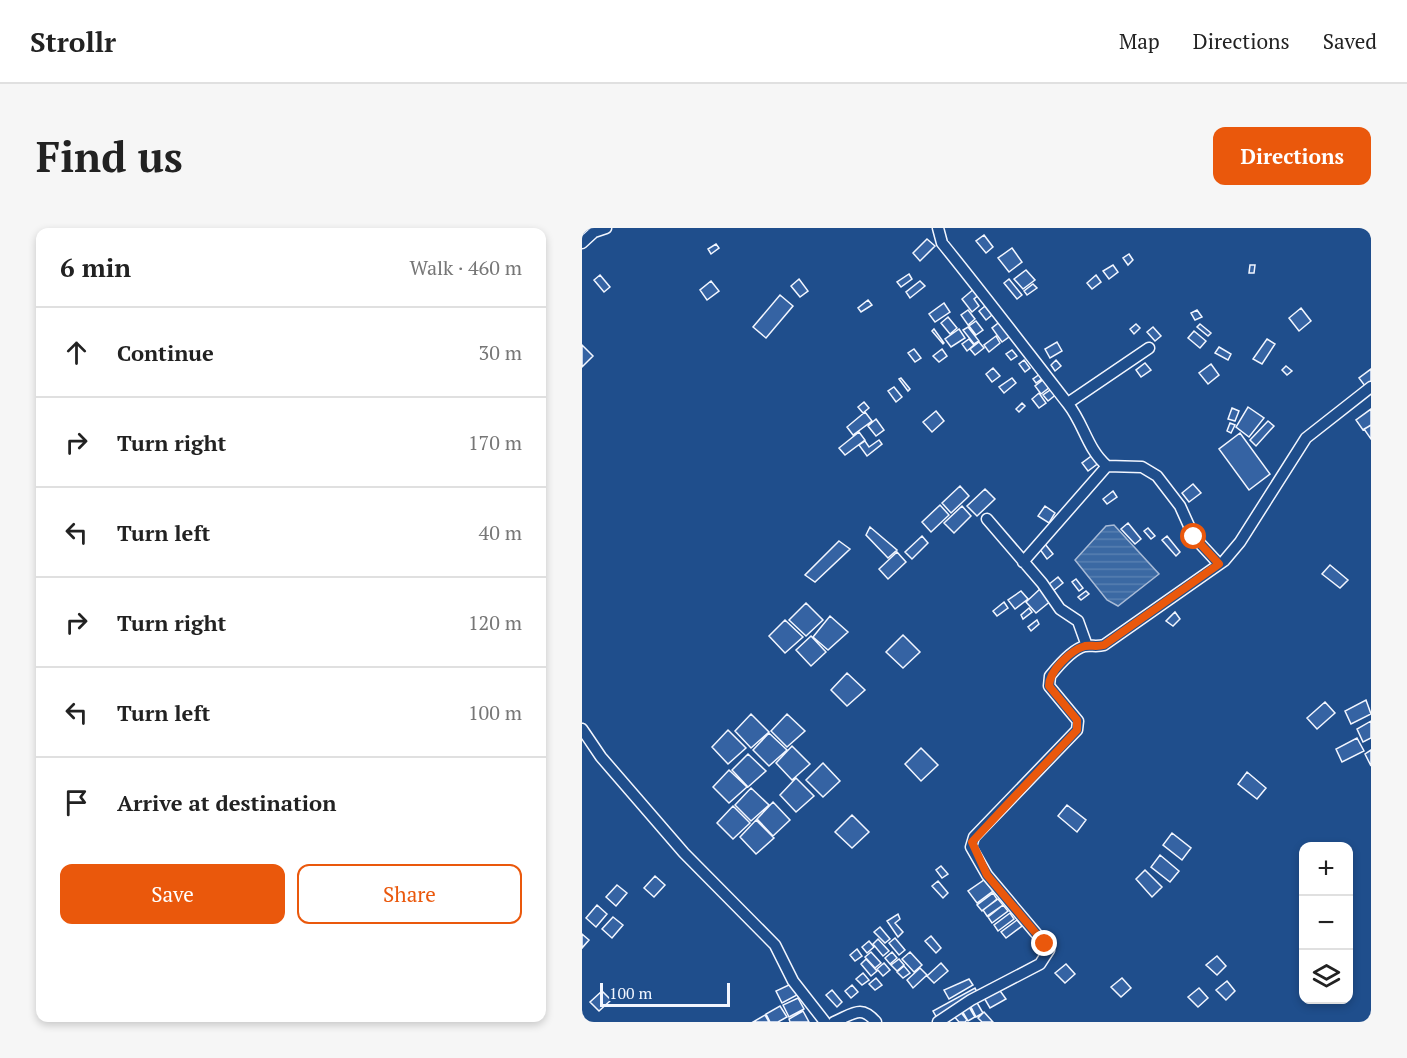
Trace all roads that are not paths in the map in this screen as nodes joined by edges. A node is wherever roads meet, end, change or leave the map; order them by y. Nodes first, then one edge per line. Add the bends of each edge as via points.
1 (606, 228) edge
2 (938, 228) edge
3 (582, 243) edge
4 (1149, 348) dead end
5 (1370, 392) edge
6 (1068, 403) junction
7 (1107, 466) junction
8 (987, 519) dead end
9 (1023, 562) junction
10 (1219, 564) junction
11 (1087, 646) junction
12 (582, 729) edge
13 (825, 1022) edge
14 (834, 1022) edge
15 (876, 1022) edge
16 (939, 1022) edge

1 - 3 street
2 - 6 street via 942,243
4 - 6 street
5 - 10 street via 1306,438 1240,542
6 - 7 street via 1096,455
7 - 9 street
7 - 10 street via 1142,467 1157,476 1180,506 1194,537
8 - 9 street
9 - 11 street via 1060,609 1078,621
10 - 11 street via 1104,645
11 - 16 street via 1056,668 1049,681 1055,696 1077,720 1074,736 972,842 987,875 1045,944 1047,956 1040,964 971,1000
12 - 13 street via 601,757 684,853 775,945 793,981
14 - 15 street via 864,1011

